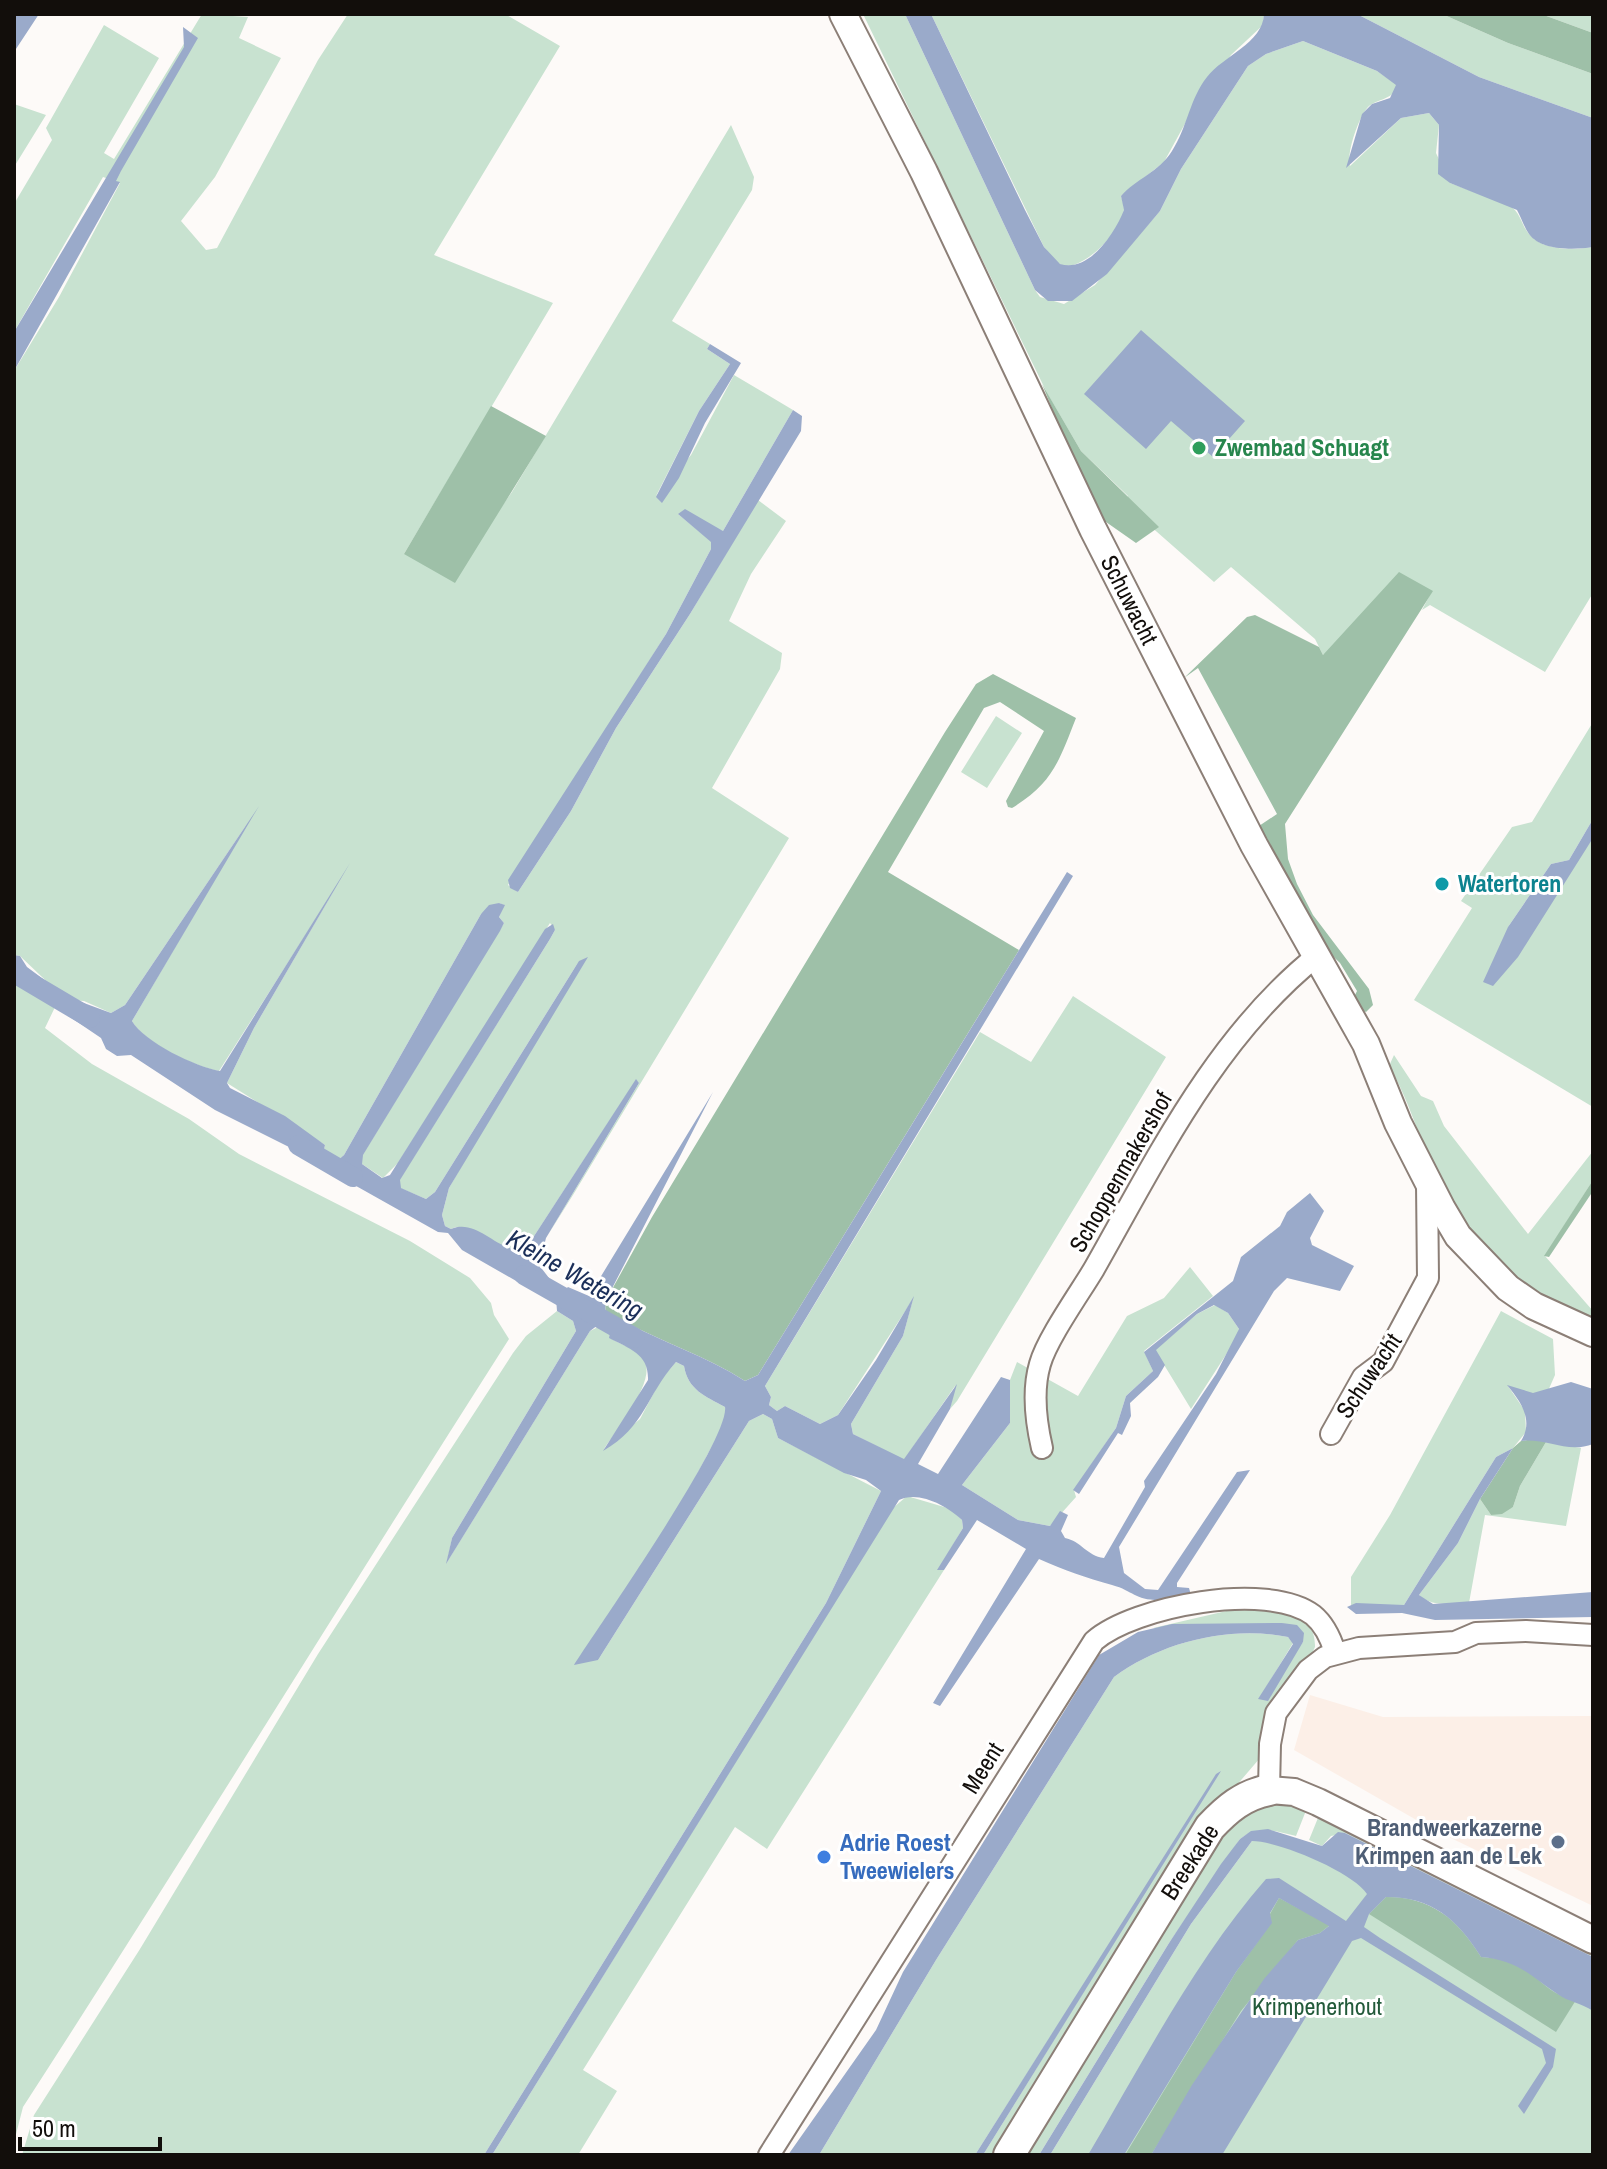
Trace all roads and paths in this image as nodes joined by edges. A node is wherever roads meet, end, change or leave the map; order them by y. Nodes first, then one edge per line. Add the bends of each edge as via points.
1 (843, 14) edge
2 (1318, 955) junction
3 (1427, 1180) junction
4 (1593, 1333) edge
5 (1331, 1434) dead end
6 (1042, 1448) dead end
7 (1593, 1635) edge
8 (1335, 1652) junction
9 (1269, 1790) junction
10 (1593, 1940) edge
11 (769, 2155) edge
12 (1009, 2155) edge

1 - 2 street, Schuwacht via 1093,529 1254,845
2 - 3 street, Schuwacht via 1366,1044
2 - 6 street, Schoppenmakershof via 1258,1011 1222,1056 1172,1132 1040,1364 1035,1417
3 - 4 street, Schuwacht via 1458,1236 1508,1288
3 - 5 street, Schuwacht via 1428,1278 1383,1362 1363,1377
7 - 8 street via 1476,1633 1455,1642
8 - 9 street via 1315,1662 1276,1713
8 - 11 street, Meent via 1313,1616 1287,1603 1253,1598 1151,1614 1108,1629 1094,1641
9 - 10 street via 1294,1792 1318,1802
9 - 12 main road, Breekade via 1245,1797 1210,1827

